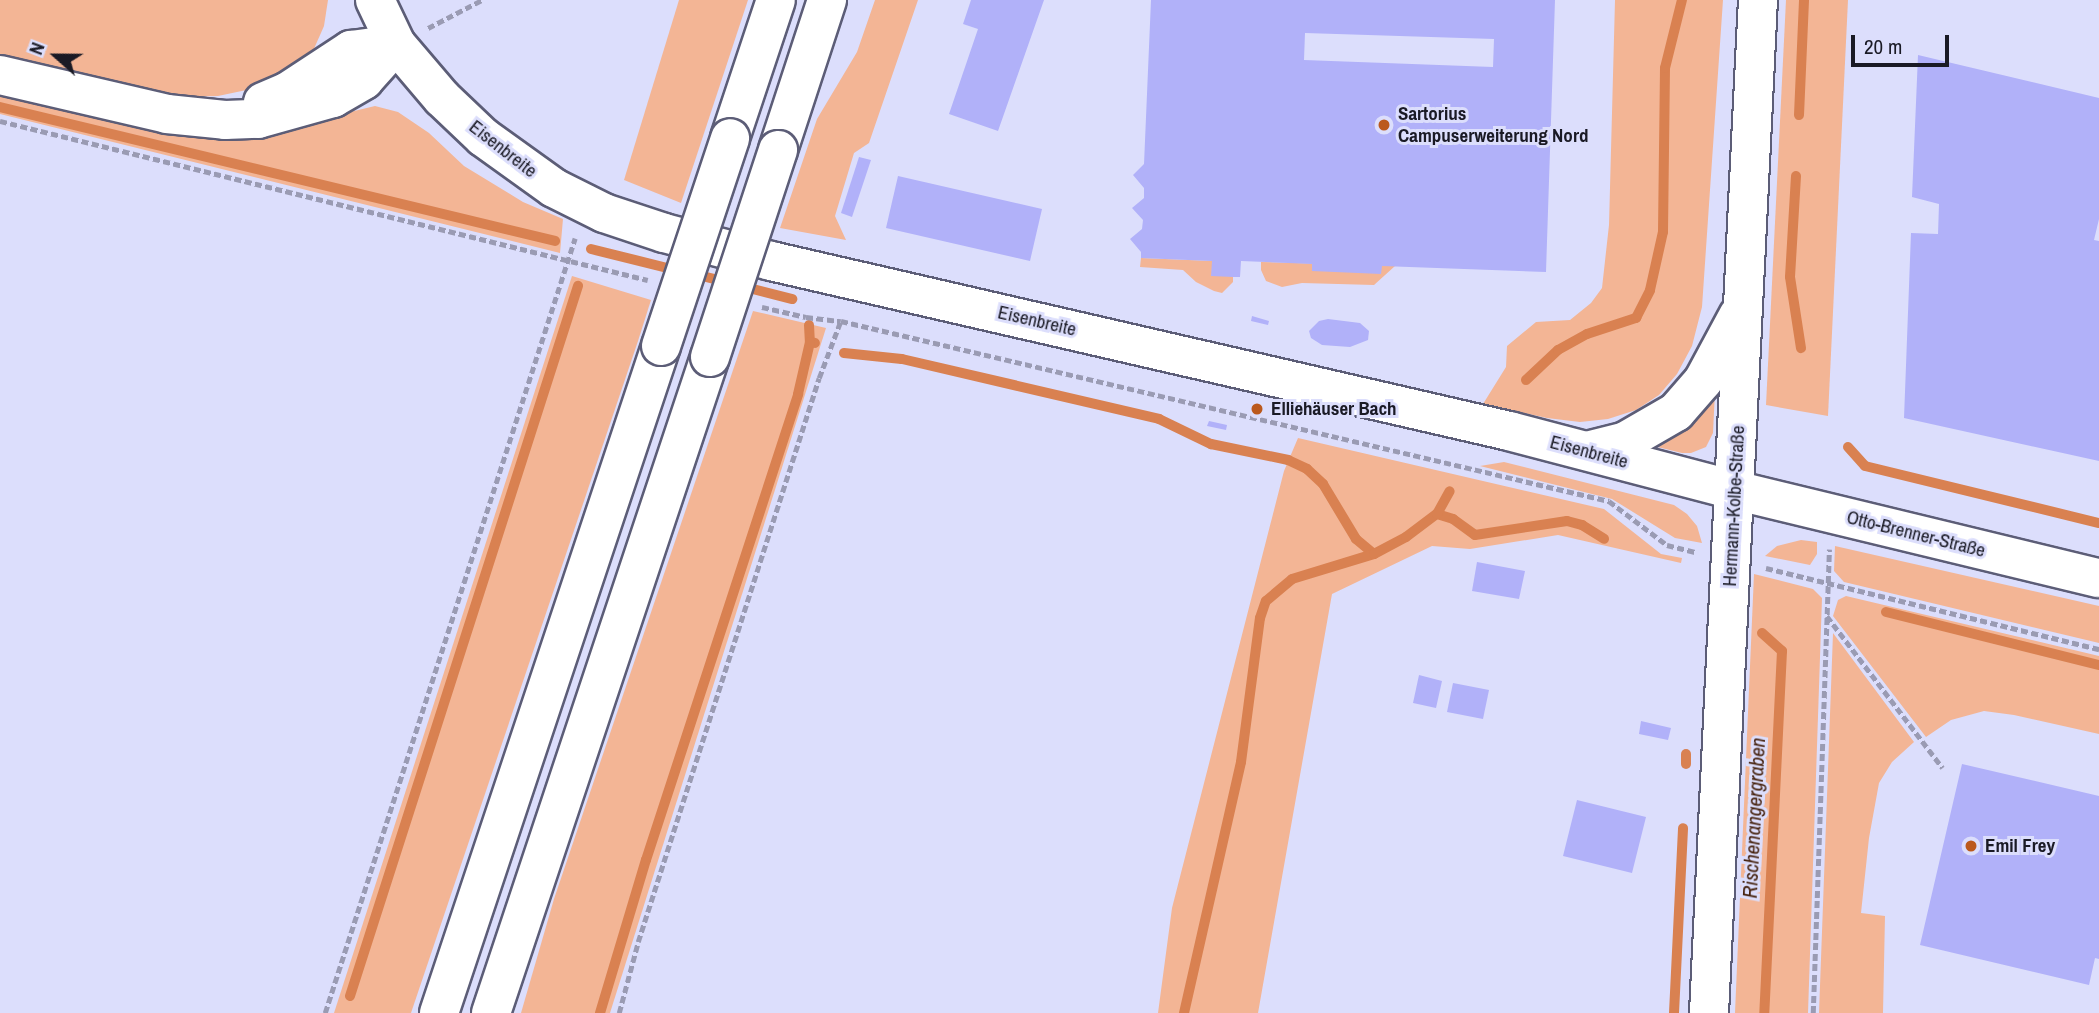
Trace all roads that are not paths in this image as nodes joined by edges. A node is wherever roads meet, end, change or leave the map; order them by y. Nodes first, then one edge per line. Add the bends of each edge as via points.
1 (375, 0) edge
2 (776, 0) edge
3 (827, 0) edge
4 (1758, 0) edge
5 (396, 44) junction
6 (0, 75) edge
7 (1745, 302) junction
8 (1587, 451) junction
9 (1734, 490) junction
10 (2099, 578) edge
11 (439, 1013) edge
12 (491, 1013) edge
13 (1709, 1013) edge

1 - 5 main road, Eisenbreite
2 - 11 main road, bridge
3 - 12 main road, bridge
4 - 7 main road, Hermann-Kolbe-Straße
5 - 6 main road via 351,50 287,92 257,104 195,115 167,114
5 - 8 main road, Eisenbreite via 442,98 484,137 554,188 604,213 771,261
7 - 8 main road via 1703,381 1676,412 1625,442
7 - 9 main road, Hermann-Kolbe-Straße
8 - 9 main road, Eisenbreite
9 - 10 main road, Otto-Brenner-Straße
9 - 13 main road, Hermann-Kolbe-Straße

